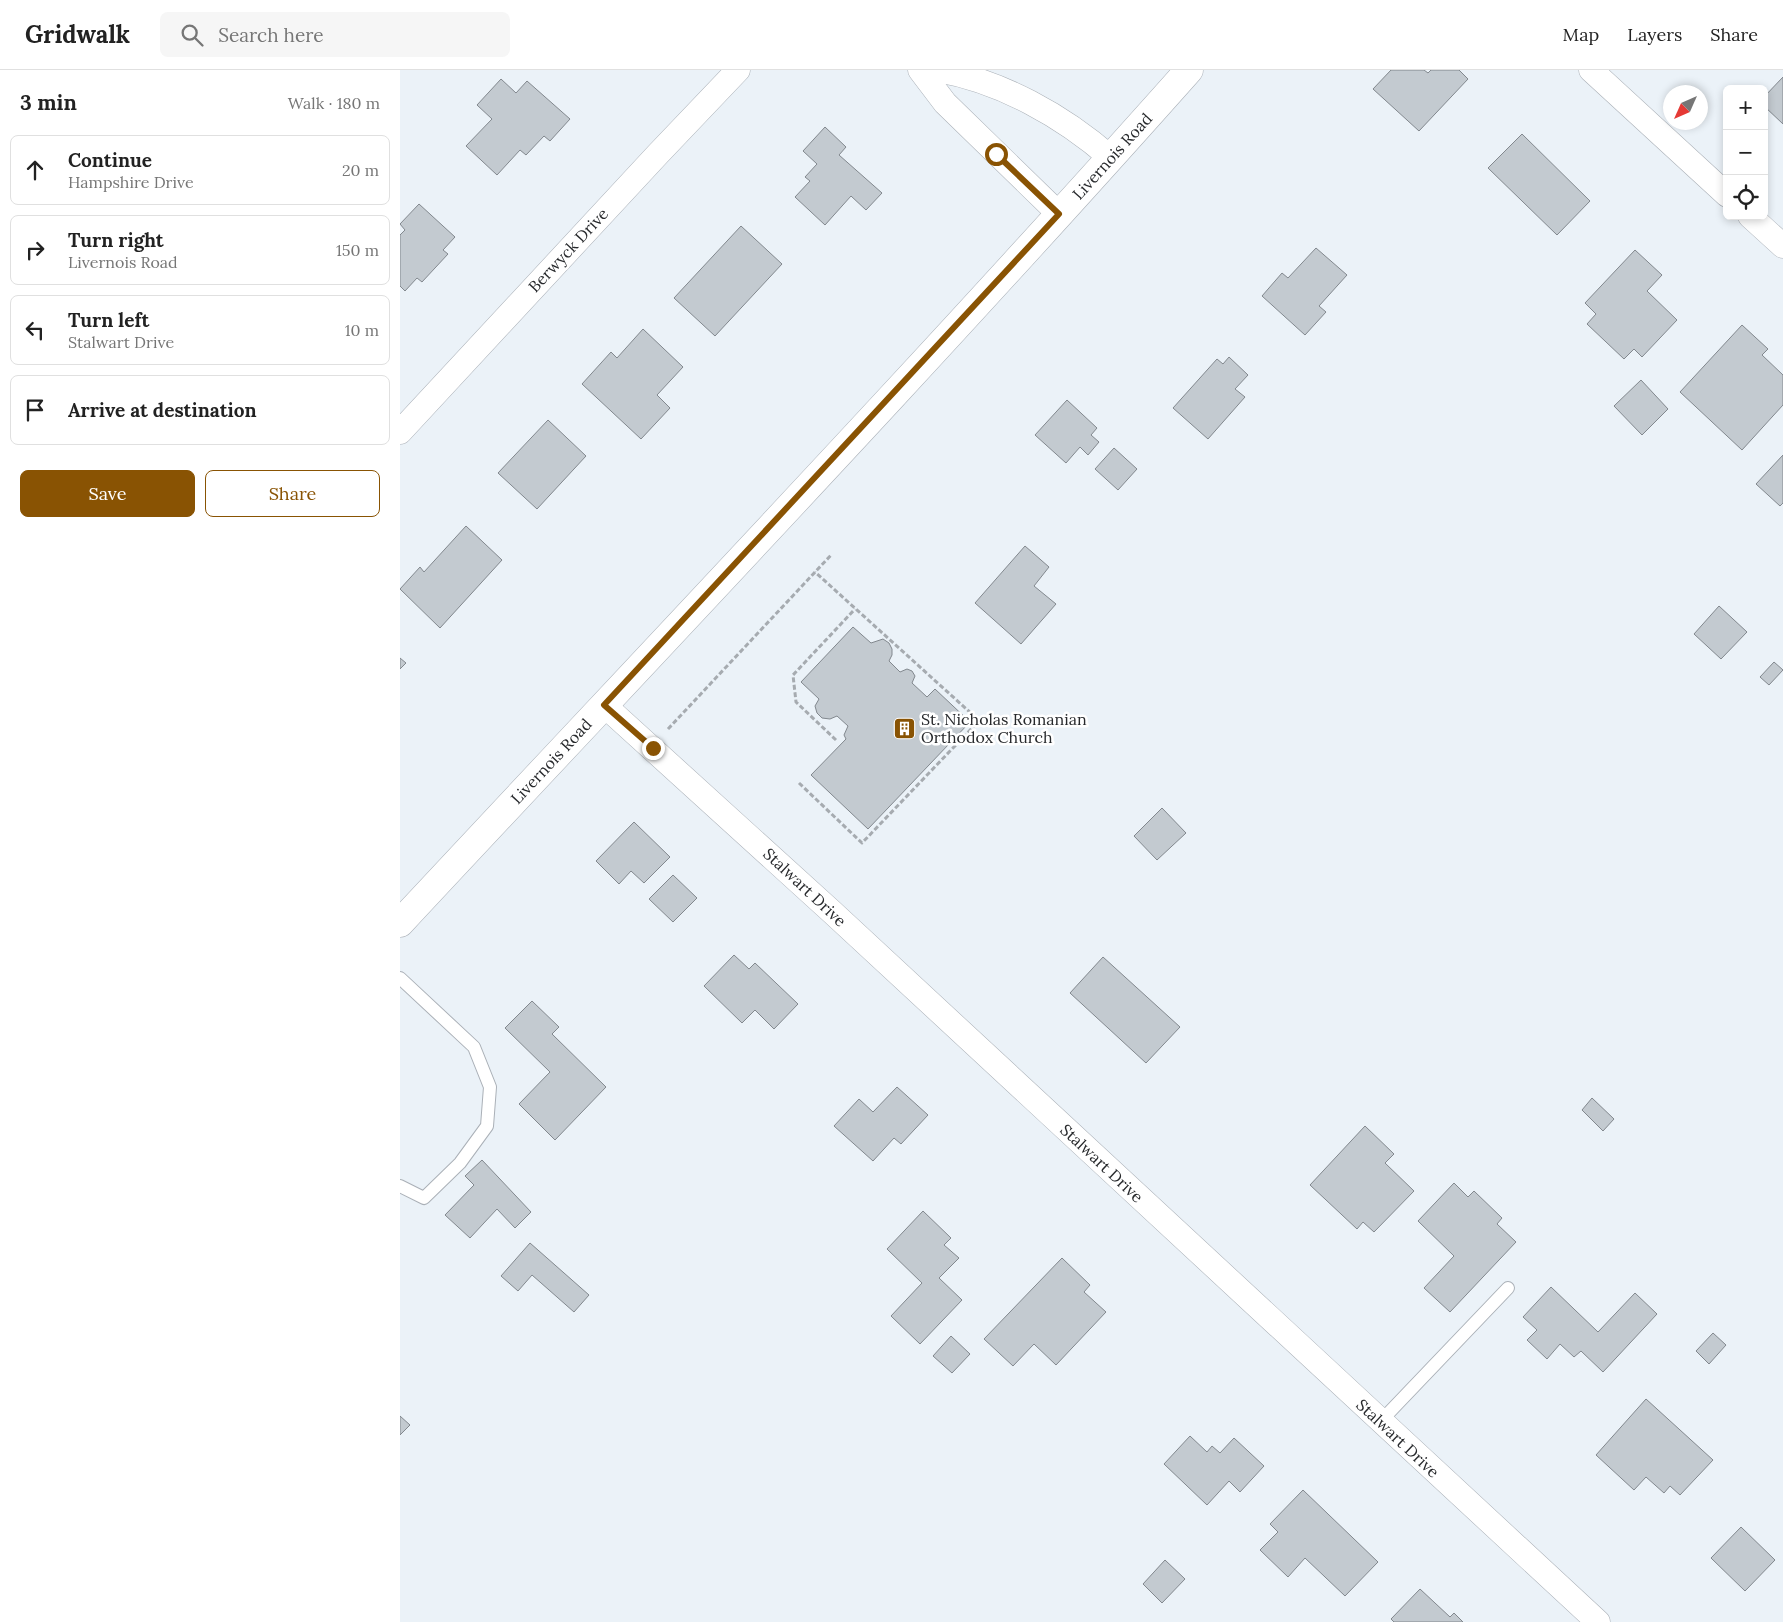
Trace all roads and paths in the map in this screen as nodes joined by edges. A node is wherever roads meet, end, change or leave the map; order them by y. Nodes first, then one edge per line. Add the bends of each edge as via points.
1 (738, 70) edge
2 (920, 70) edge
3 (938, 70) edge
4 (1189, 70) edge
5 (1591, 70) edge
6 (1111, 158) junction
7 (1723, 191) edge
8 (1059, 214) junction
9 (1754, 220) edge
10 (1783, 246) edge
11 (400, 432) edge
12 (832, 554) dead end
13 (814, 572) junction
14 (855, 609) junction
15 (604, 705) junction
16 (666, 731) dead end
17 (836, 740) dead end
18 (799, 783) dead end
19 (400, 923) edge
20 (400, 978) edge
21 (400, 1186) edge
22 (1508, 1288) dead end
23 (1380, 1422) junction
24 (1598, 1622) edge

1 - 11 street, Berwyck Drive
2 - 8 street via 945,103
3 - 6 street via 967,75 1040,108 1068,123
4 - 6 main road, Livernois Road
5 - 7 street
6 - 8 main road, Livernois Road
8 - 15 main road, Livernois Road
9 - 10 street
12 - 13 path
13 - 14 path
13 - 16 path
14 - 17 path via 793,675 796,702
14 - 18 path via 973,715 974,726 862,843
15 - 19 main road, Livernois Road
15 - 23 street, Stalwart Drive via 832,912
20 - 21 lane via 474,1047 490,1087 487,1126 460,1163 424,1198
22 - 23 lane
23 - 24 street, Stalwart Drive

